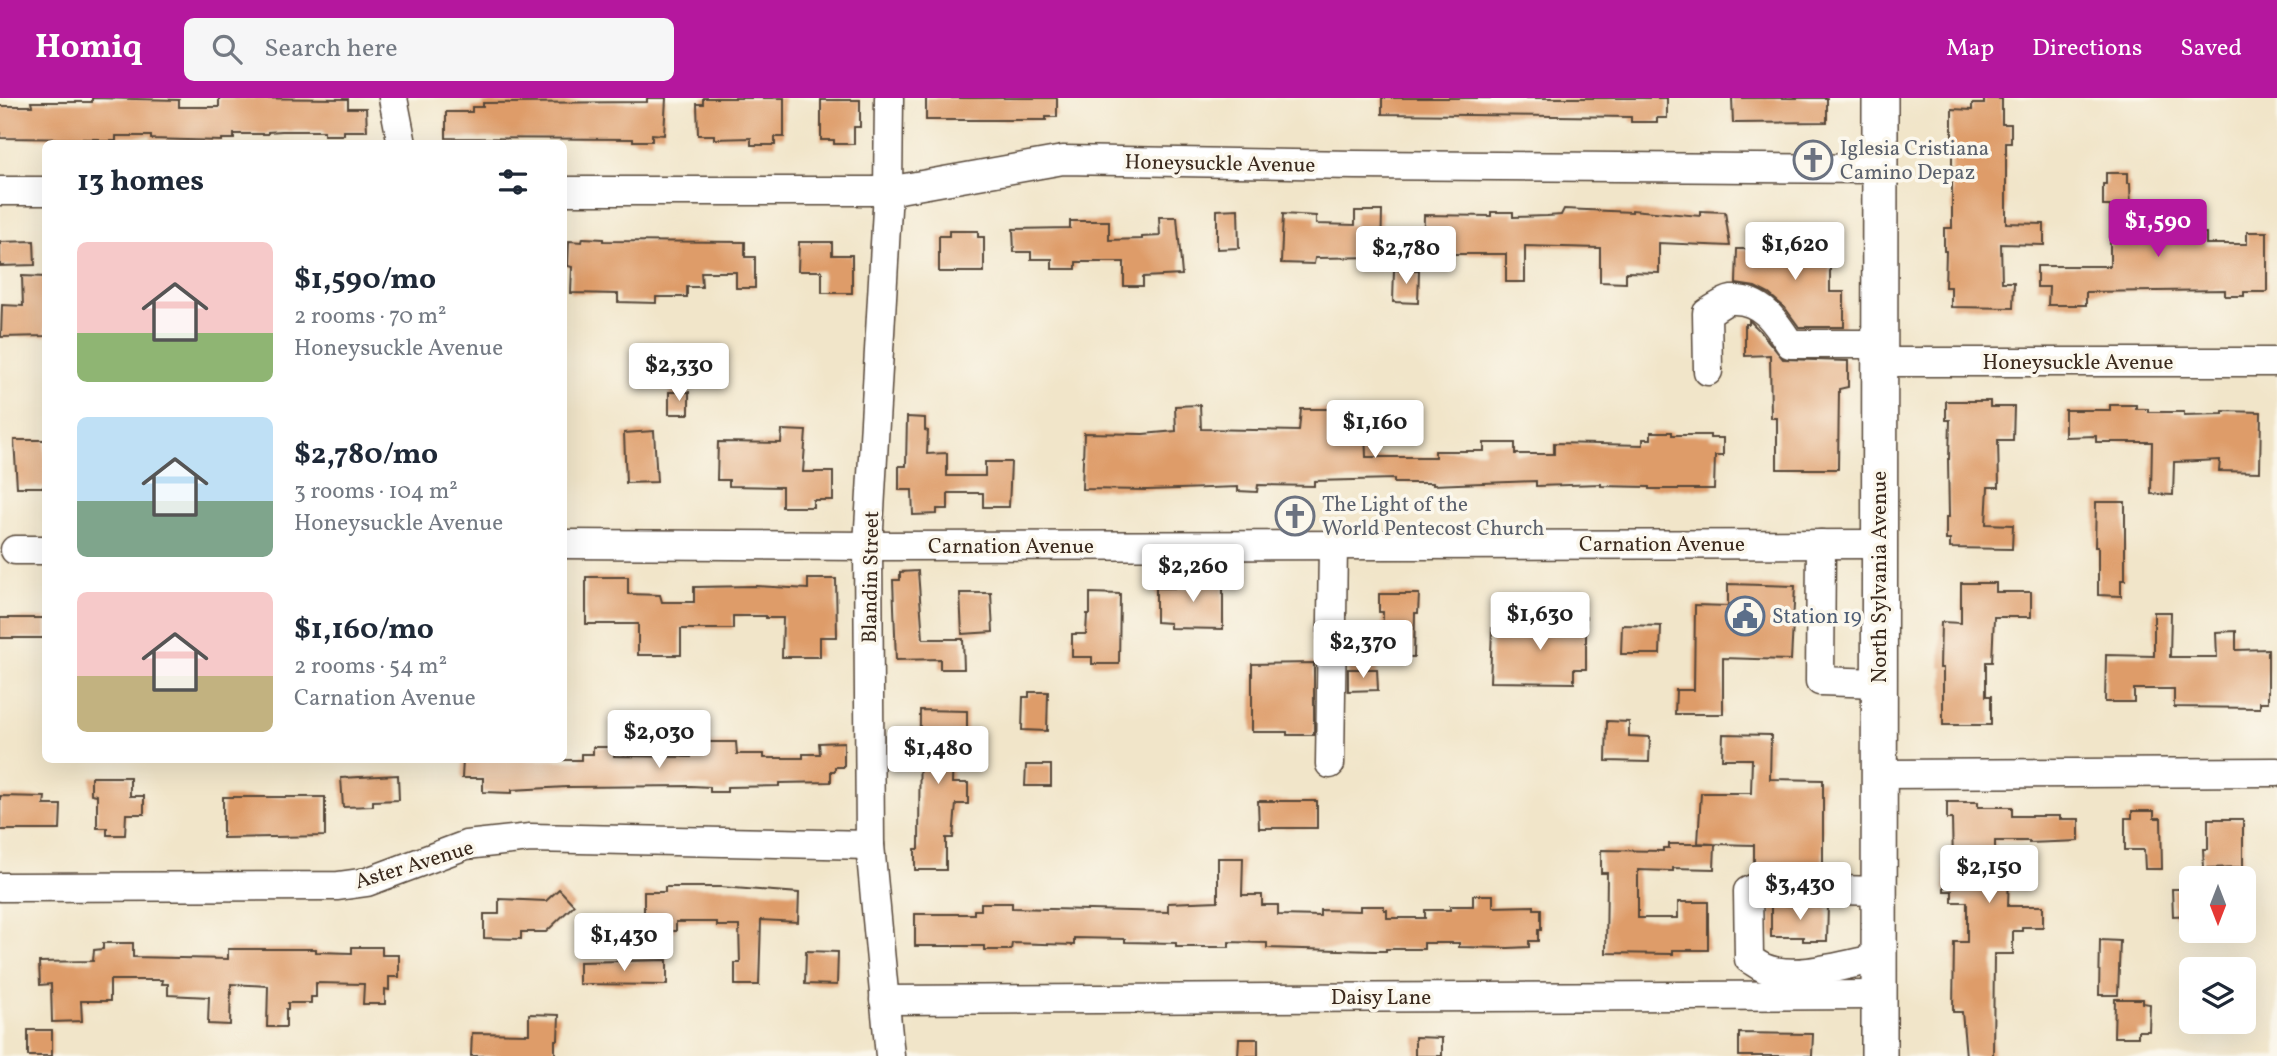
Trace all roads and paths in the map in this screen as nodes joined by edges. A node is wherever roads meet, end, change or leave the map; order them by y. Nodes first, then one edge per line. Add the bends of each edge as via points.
1 (393, 98) edge
2 (889, 98) edge
3 (1880, 98) edge
4 (401, 140) edge
5 (1880, 169) junction
6 (0, 191) edge
7 (42, 191) edge
8 (567, 191) edge
9 (888, 191) junction
10 (1879, 353) junction
11 (2277, 362) edge
12 (1708, 371) dead end
13 (567, 544) edge
14 (1821, 544) junction
15 (1879, 544) junction
16 (1333, 545) junction
17 (868, 546) junction
18 (15, 550) dead end
19 (42, 550) edge
20 (1879, 682) junction
21 (1330, 765) dead end
22 (2277, 772) edge
23 (1879, 774) junction
24 (870, 845) junction
25 (0, 887) edge
26 (1879, 891) junction
27 (1879, 958) junction
28 (1879, 995) junction
29 (884, 1000) junction
30 (890, 1056) edge
31 (1879, 1056) edge

1 - 4 street
2 - 9 street, Blandin Street
3 - 5 main road, North Sylvania Avenue
5 - 9 street, Honeysuckle Avenue via 1063,160
5 - 10 main road, North Sylvania Avenue
6 - 7 street
8 - 9 street, Honeysuckle Avenue
9 - 17 street, Blandin Street
10 - 11 street, Honeysuckle Avenue
10 - 12 street, Honeysuckle Avenue via 1790,344 1775,320 1756,303 1730,300 1707,313
10 - 15 main road, North Sylvania Avenue
13 - 17 street, Carnation Avenue
14 - 15 street, Carnation Avenue
14 - 16 street, Carnation Avenue
14 - 20 street via 1820,681
15 - 20 main road, North Sylvania Avenue
16 - 17 street, Carnation Avenue
16 - 21 street
17 - 24 street, Blandin Street
18 - 19 street
20 - 23 main road, North Sylvania Avenue
22 - 23 street
23 - 26 main road, North Sylvania Avenue
24 - 25 street, Aster Avenue via 530,838 466,845 367,882 338,886
24 - 29 street, Blandin Street
26 - 27 main road, North Sylvania Avenue
26 - 27 street via 1748,891 1749,959 1764,968 1807,972
27 - 28 main road, North Sylvania Avenue
28 - 29 street, Daisy Lane
28 - 31 main road, North Sylvania Avenue
29 - 30 street, Blandin Street

